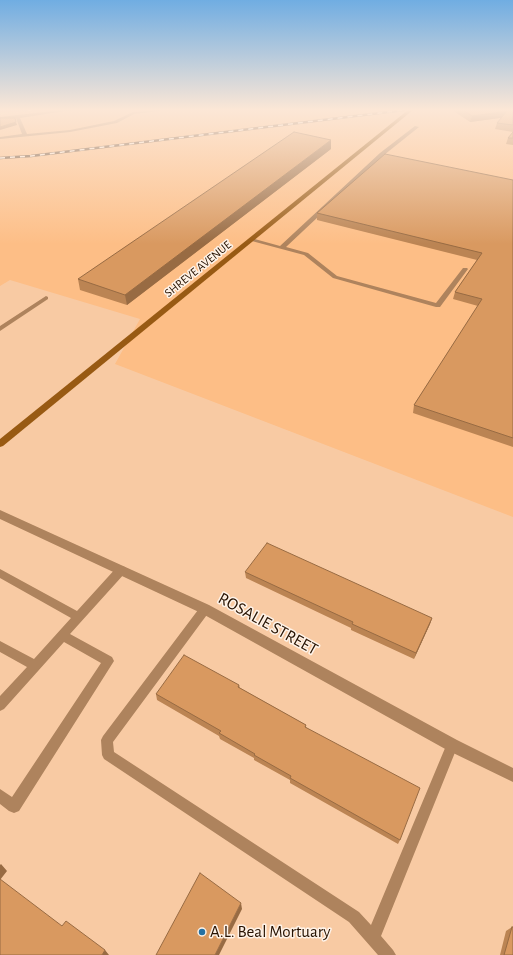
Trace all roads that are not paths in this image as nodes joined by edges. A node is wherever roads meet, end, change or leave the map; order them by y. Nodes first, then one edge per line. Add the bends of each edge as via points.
1 (356, 155) edge
2 (381, 155) edge
3 (251, 240) junction
4 (281, 248) junction
5 (465, 269) dead end
6 (46, 298) dead end
7 (0, 329) edge
8 (0, 444) edge
9 (0, 514) edge
10 (120, 570) junction
11 (0, 573) edge
12 (205, 609) junction
13 (78, 617) junction
14 (62, 635) junction
15 (0, 646) edge
16 (35, 666) junction
17 (0, 705) edge
18 (452, 745) junction
19 (513, 775) edge
20 (0, 796) edge
21 (373, 938) junction
22 (388, 955) edge

1 - 3 street, SHREVE AVENUE
2 - 4 lane
3 - 4 lane
3 - 8 street, SHREVE AVENUE
4 - 5 lane via 306,254 335,277 438,306
6 - 7 lane
9 - 10 street, ROSALIE STREET
10 - 12 street, ROSALIE STREET
10 - 13 lane
11 - 13 lane
12 - 18 street, ROSALIE STREET
12 - 21 lane via 107,740 108,755 354,917
13 - 14 lane
14 - 16 lane
14 - 20 lane via 108,661 14,806
15 - 16 lane
16 - 17 lane
18 - 19 street, ROSALIE STREET
18 - 21 lane
21 - 22 lane

